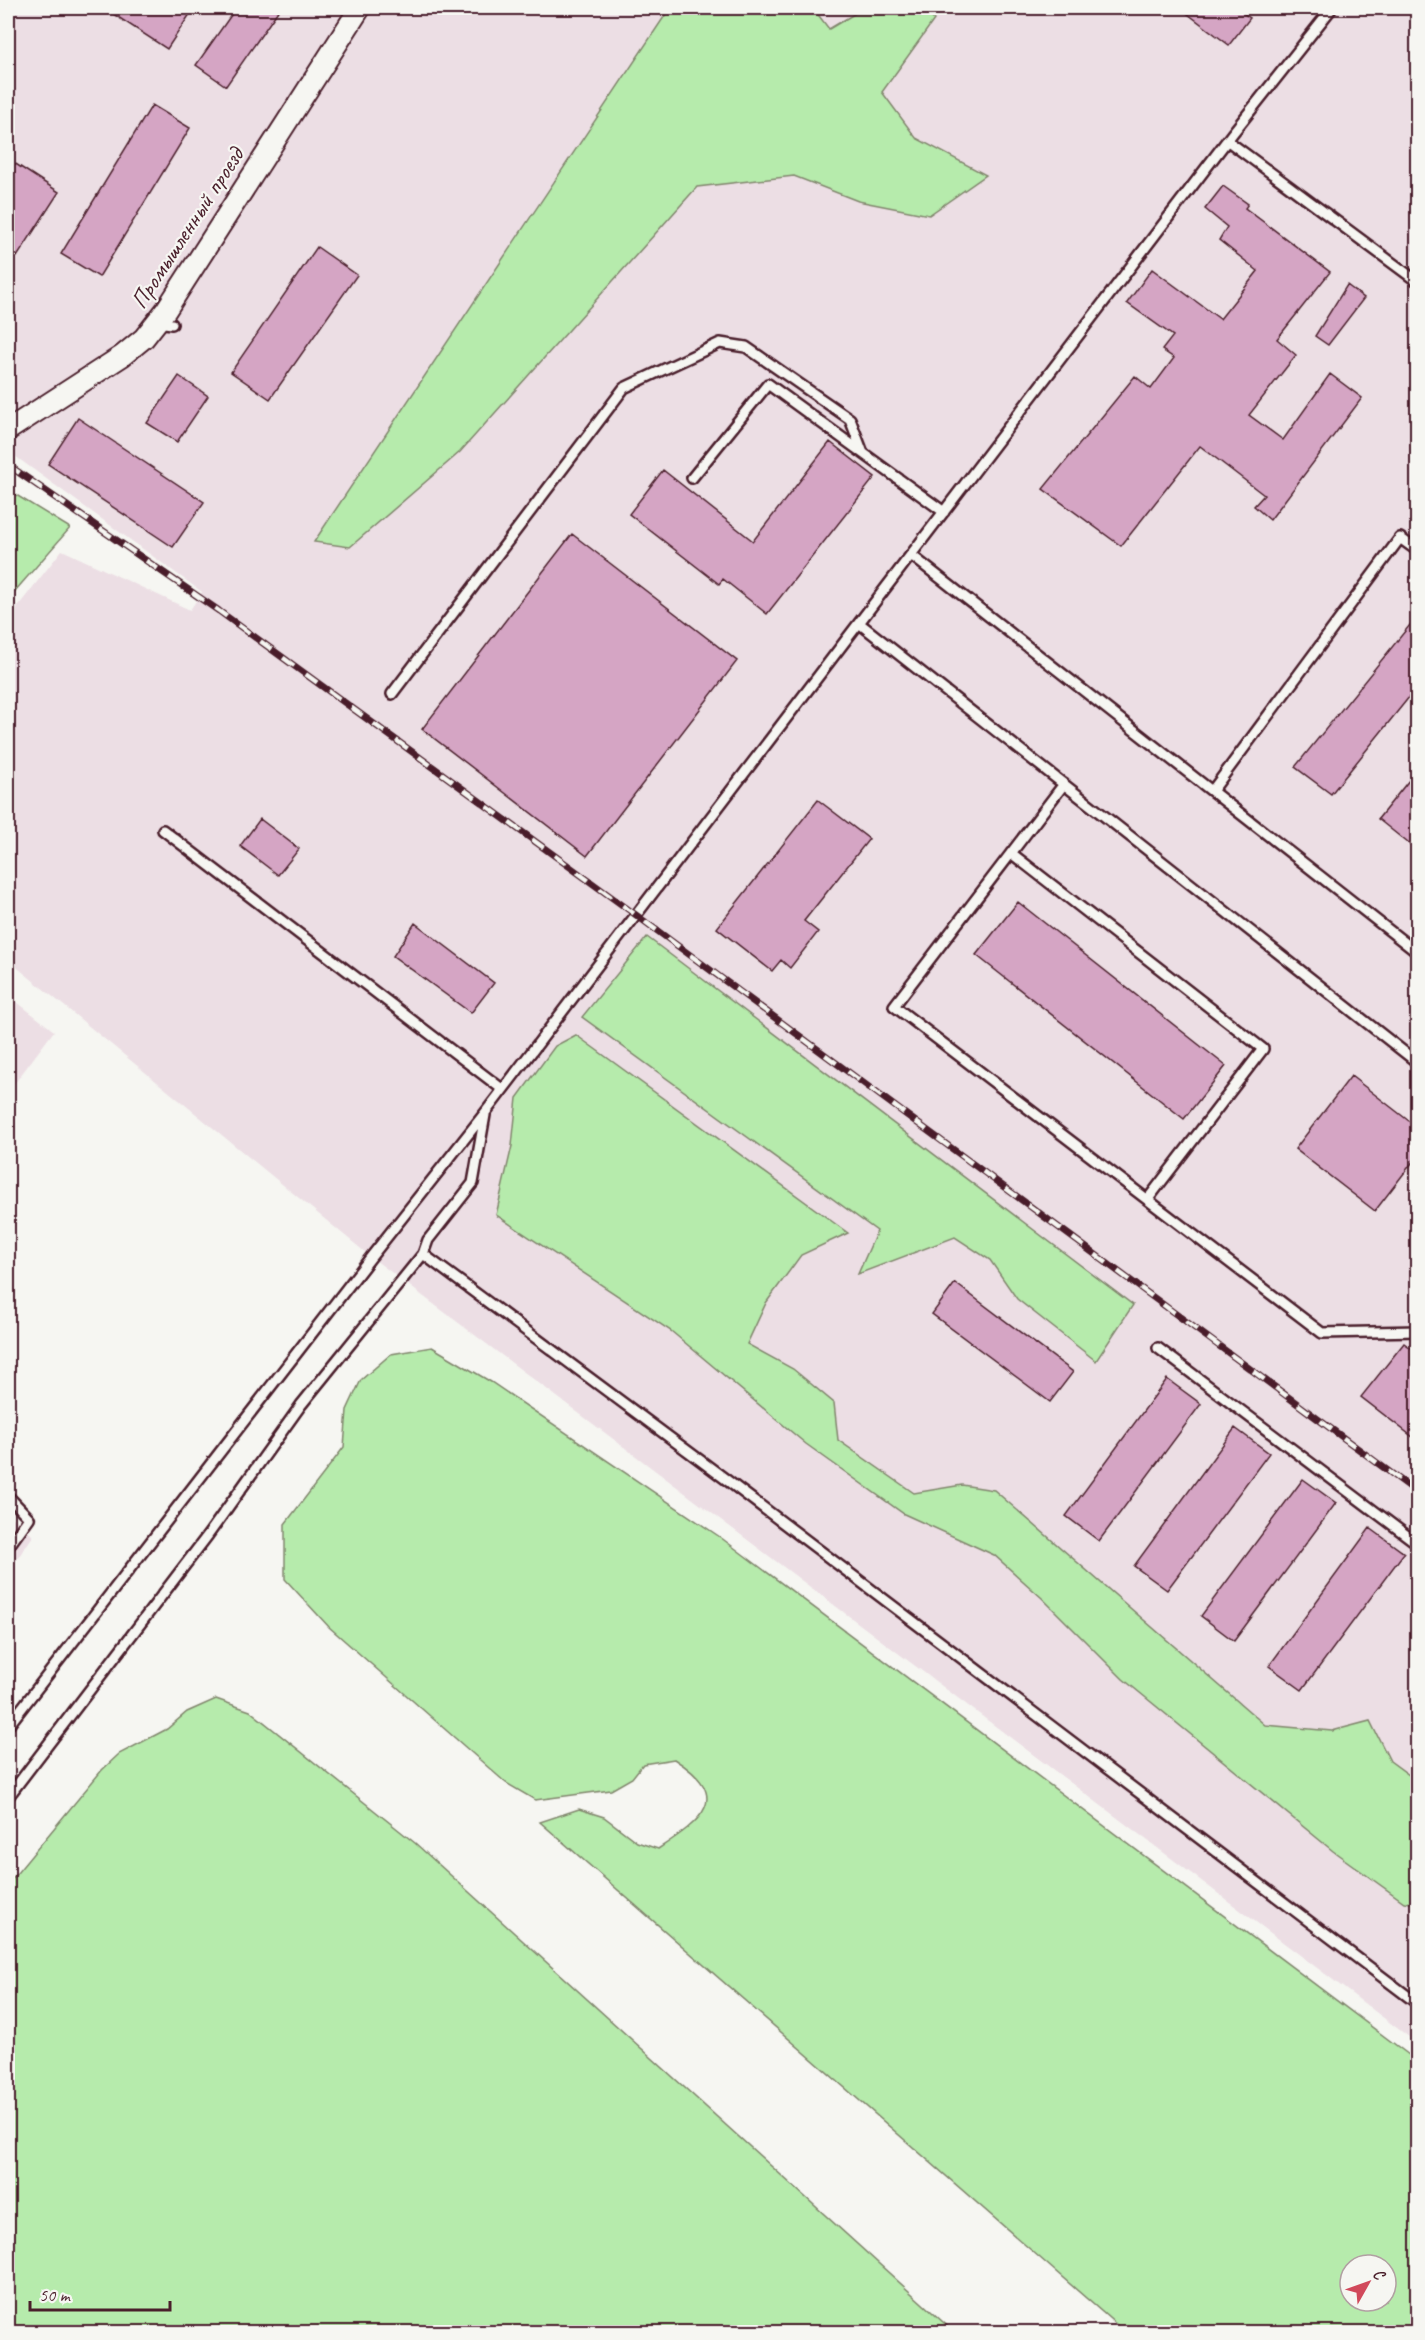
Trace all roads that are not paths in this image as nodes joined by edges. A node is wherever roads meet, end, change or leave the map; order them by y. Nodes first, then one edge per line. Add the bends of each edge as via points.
1 (360, 8) edge
2 (1332, 8) edge
3 (1228, 141) junction
4 (1418, 282) edge
5 (8, 430) edge
6 (863, 453) junction
7 (692, 478) dead end
8 (944, 512) junction
9 (1418, 551) edge
10 (911, 555) junction
11 (859, 623) junction
12 (392, 694) dead end
13 (1064, 784) junction
14 (1212, 791) junction
15 (163, 830) dead end
16 (1011, 853) junction
17 (1418, 953) edge
18 (1418, 1063) edge
19 (502, 1089) junction
20 (485, 1113) junction
21 (1148, 1199) junction
22 (423, 1254) junction
23 (1418, 1331) edge
24 (1158, 1348) dead end
25 (8, 1496) edge
26 (1418, 1544) edge
27 (8, 1547) edge
28 (8, 1726) edge
29 (8, 1797) edge
30 (1418, 2004) edge

1 - 5 street, Промышленный проезд via 165,323 122,356
2 - 3 lane
3 - 4 lane
3 - 8 lane
6 - 7 lane via 768,384
6 - 8 lane
6 - 12 lane via 850,419 746,347 720,343 624,388
8 - 10 lane
9 - 14 lane via 1400,538
10 - 11 lane
10 - 14 lane
11 - 13 lane
11 - 19 lane
13 - 16 lane
13 - 18 lane
14 - 17 lane
15 - 19 lane
16 - 21 lane via 1263,1049
16 - 21 lane via 894,1006
19 - 20 lane
20 - 22 lane via 473,1183 428,1240
20 - 28 lane
21 - 23 lane via 1322,1333
22 - 29 lane via 301,1405 208,1535
22 - 30 lane
24 - 26 lane
25 - 27 lane via 29,1518

